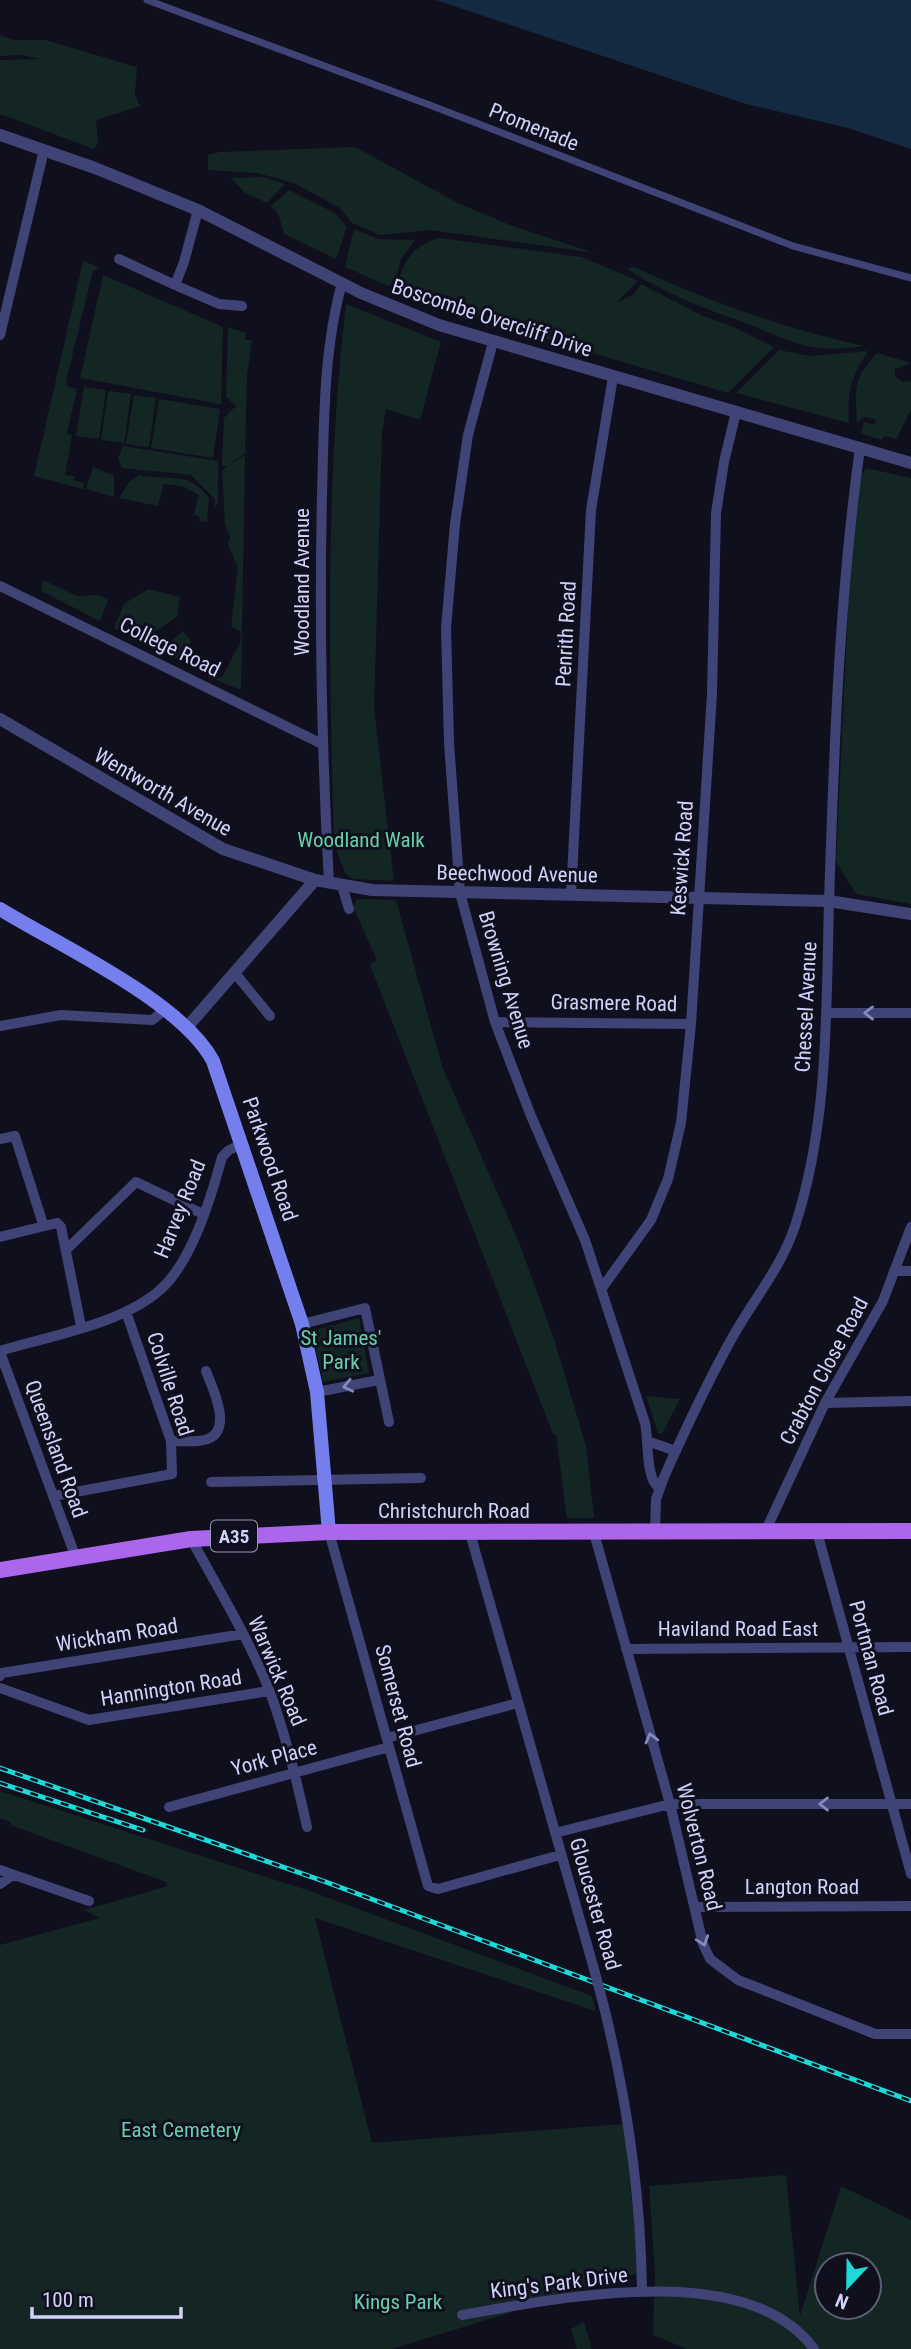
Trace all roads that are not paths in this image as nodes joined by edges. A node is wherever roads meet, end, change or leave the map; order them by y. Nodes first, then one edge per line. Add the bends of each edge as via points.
1 (147, 0) edge
2 (0, 135) edge
3 (44, 150) junction
4 (198, 210) junction
5 (119, 259) dead end
6 (911, 278) edge
7 (342, 283) junction
8 (175, 285) junction
9 (242, 306) dead end
10 (0, 335) edge
11 (493, 342) junction
12 (613, 377) junction
13 (736, 412) junction
14 (860, 448) junction
15 (911, 463) edge
16 (0, 586) edge
17 (0, 719) edge
18 (322, 744) junction
19 (315, 880) junction
20 (329, 883) junction
21 (342, 886) junction
22 (460, 893) junction
23 (572, 895) junction
24 (699, 897) junction
25 (829, 901) junction
26 (0, 909) edge
27 (349, 909) dead end
28 (911, 914) edge
29 (234, 972) junction
30 (166, 1009) junction
31 (827, 1013) junction
32 (911, 1013) edge
33 (270, 1016) dead end
34 (495, 1022) junction
35 (691, 1024) junction
36 (0, 1026) edge
37 (188, 1026) junction
38 (0, 1139) edge
39 (243, 1144) junction
40 (203, 1214) junction
41 (43, 1224) junction
42 (911, 1227) edge
43 (0, 1237) edge
44 (66, 1250) junction
45 (894, 1271) junction
46 (911, 1271) edge
47 (602, 1288) junction
48 (127, 1312) junction
49 (302, 1324) junction
50 (81, 1326) junction
51 (0, 1352) edge
52 (206, 1371) dead end
53 (379, 1380) junction
54 (317, 1392) junction
55 (911, 1401) edge
56 (825, 1403) junction
57 (389, 1422) dead end
58 (172, 1441) junction
59 (650, 1442) junction
60 (676, 1451) junction
61 (421, 1478) dead end
62 (326, 1480) junction
63 (211, 1482) dead end
64 (659, 1488) junction
65 (54, 1496) junction
66 (911, 1531) edge
67 (329, 1532) junction
68 (655, 1532) junction
69 (765, 1532) junction
70 (817, 1532) junction
71 (470, 1533) junction
72 (594, 1533) junction
73 (191, 1539) junction
74 (76, 1558) junction
75 (0, 1570) edge
76 (243, 1634) junction
77 (911, 1647) edge
78 (849, 1648) junction
79 (626, 1649) junction
80 (0, 1676) edge
81 (0, 1688) edge
82 (269, 1691) junction
83 (518, 1703) junction
84 (388, 1743) junction
85 (295, 1773) junction
86 (670, 1804) junction
87 (892, 1804) junction
88 (911, 1804) edge
89 (169, 1807) dead end
90 (307, 1827) dead end
91 (555, 1833) junction
92 (560, 1855) junction
93 (0, 1870) edge
94 (911, 1874) edge
95 (13, 1875) junction
96 (0, 1884) edge
97 (89, 1901) dead end
98 (911, 1906) edge
99 (694, 1907) junction
100 (911, 2034) edge
101 (642, 2292) junction
102 (462, 2315) dead end
103 (814, 2349) edge

1 - 6 street, Promenade via 793,246
2 - 3 street, Boscombe Overcliff Drive
3 - 4 street, Boscombe Overcliff Drive
3 - 10 street
4 - 7 street, Boscombe Overcliff Drive
4 - 8 street
5 - 8 street
7 - 11 street, Boscombe Overcliff Drive via 439,325
7 - 18 street, Woodland Avenue via 324,425
8 - 9 street via 219,304
11 - 12 street, Boscombe Overcliff Drive
11 - 22 street, Browning Avenue via 468,435 446,628
12 - 13 street, Boscombe Overcliff Drive
12 - 23 street, Penrith Road via 591,510
13 - 14 street, Boscombe Overcliff Drive
13 - 24 street, Keswick Road via 716,513 712,694
14 - 15 street, Boscombe Overcliff Drive
14 - 25 street, Chessel Avenue via 845,553
16 - 18 street, College Road
17 - 19 street, Wentworth Avenue via 223,849
18 - 20 street, Woodland Avenue
19 - 20 street, Beechwood Avenue
19 - 29 street
20 - 21 street, Beechwood Avenue
21 - 22 street, Beechwood Avenue
21 - 27 street
22 - 23 street, Beechwood Avenue
22 - 34 street, Browning Avenue
23 - 24 street, Beechwood Avenue
24 - 25 street, Beechwood Avenue
24 - 35 street, Keswick Road
25 - 28 street, Beechwood Avenue
25 - 31 street, Chessel Avenue
26 - 30 main road, Parkwood Road
29 - 33 street
29 - 37 street
30 - 36 street via 152,1020 61,1015
30 - 37 main road, Parkwood Road
32 -> 31 street
31 - 60 street, Chessel Avenue via 812,1159 794,1226
34 - 35 street, Grasmere Road
34 - 47 street, Browning Avenue
35 - 47 street, Keswick Road via 681,1123 668,1179 651,1220
37 - 39 main road, Parkwood Road via 214,1061
38 - 41 street via 15,1136
39 - 40 street, Harvey Road via 222,1157
39 - 49 main road, Parkwood Road
40 - 44 street via 136,1182
40 - 48 street, Harvey Road via 174,1276
41 - 43 street
41 - 44 street via 57,1223
42 - 45 street, Crabton Close Road
44 - 50 street
45 - 46 street
45 - 56 street, Crabton Close Road via 883,1301
47 - 59 street, Browning Avenue
48 - 50 street, Harvey Road
48 - 58 street, Colville Road
49 - 53 street via 365,1308
49 - 54 main road, Parkwood Road
50 - 51 street, Harvey Road
51 - 65 street, Queensland Road
52 - 58 street via 216,1398 217,1432 209,1439
53 -> 54 street
53 - 57 street
54 - 62 main road, Parkwood Road
55 - 56 street
56 - 69 street, Crabton Close Road
58 - 65 street, Colville Road via 169,1476
59 - 60 street
59 - 64 street, Browning Avenue via 651,1479
60 - 64 street, Chessel Avenue
61 - 62 street
62 - 63 street
62 - 67 main road, Parkwood Road
64 - 68 street, Chessel Avenue
65 - 74 street, Queensland Road
66 - 70 main road, Christchurch Road / A35
67 - 71 main road, Christchurch Road / A35
67 - 73 main road, Christchurch Road / A35
67 - 84 street, Somerset Road
68 - 69 main road, Christchurch Road / A35
68 - 72 main road, Christchurch Road / A35
69 - 70 main road, Christchurch Road / A35
70 - 78 street, Portman Road
71 - 72 main road, Christchurch Road / A35
71 - 83 street, Gloucester Road
72 - 79 street, Wolverton Road
73 - 74 main road, Christchurch Road / A35
73 - 76 street, Warwick Road
74 - 75 main road, Christchurch Road / A35
76 - 80 street, Wickham Road
76 - 82 street, Warwick Road
77 - 78 street, Haviland Road East
78 - 79 street, Haviland Road East
78 - 87 street, Portman Road
86 -> 79 street, Wolverton Road
81 - 82 street, Hannington Road via 89,1720
82 - 85 street, Warwick Road
83 - 84 street, York Place
83 - 91 street, Gloucester Road
84 - 85 street, York Place
84 - 92 street, Somerset Road via 432,1889
85 - 89 street, York Place
85 - 90 street, Warwick Road
87 -> 86 street
86 - 91 street
86 - 99 street, Wolverton Road
87 - 88 street
87 - 94 street, Portman Road
91 - 92 street, Gloucester Road
92 - 101 street, Gloucester Road, bridge via 604,2007 631,2146 642,2233
93 - 95 street
95 - 96 street
95 - 97 street
98 - 99 street, Langton Road
99 -> 100 street, Wolverton Road via 710,1959 738,1980 875,2034
101 - 102 street, King's Park Drive via 564,2297
101 - 103 street, King's Park Drive via 736,2300 786,2322

